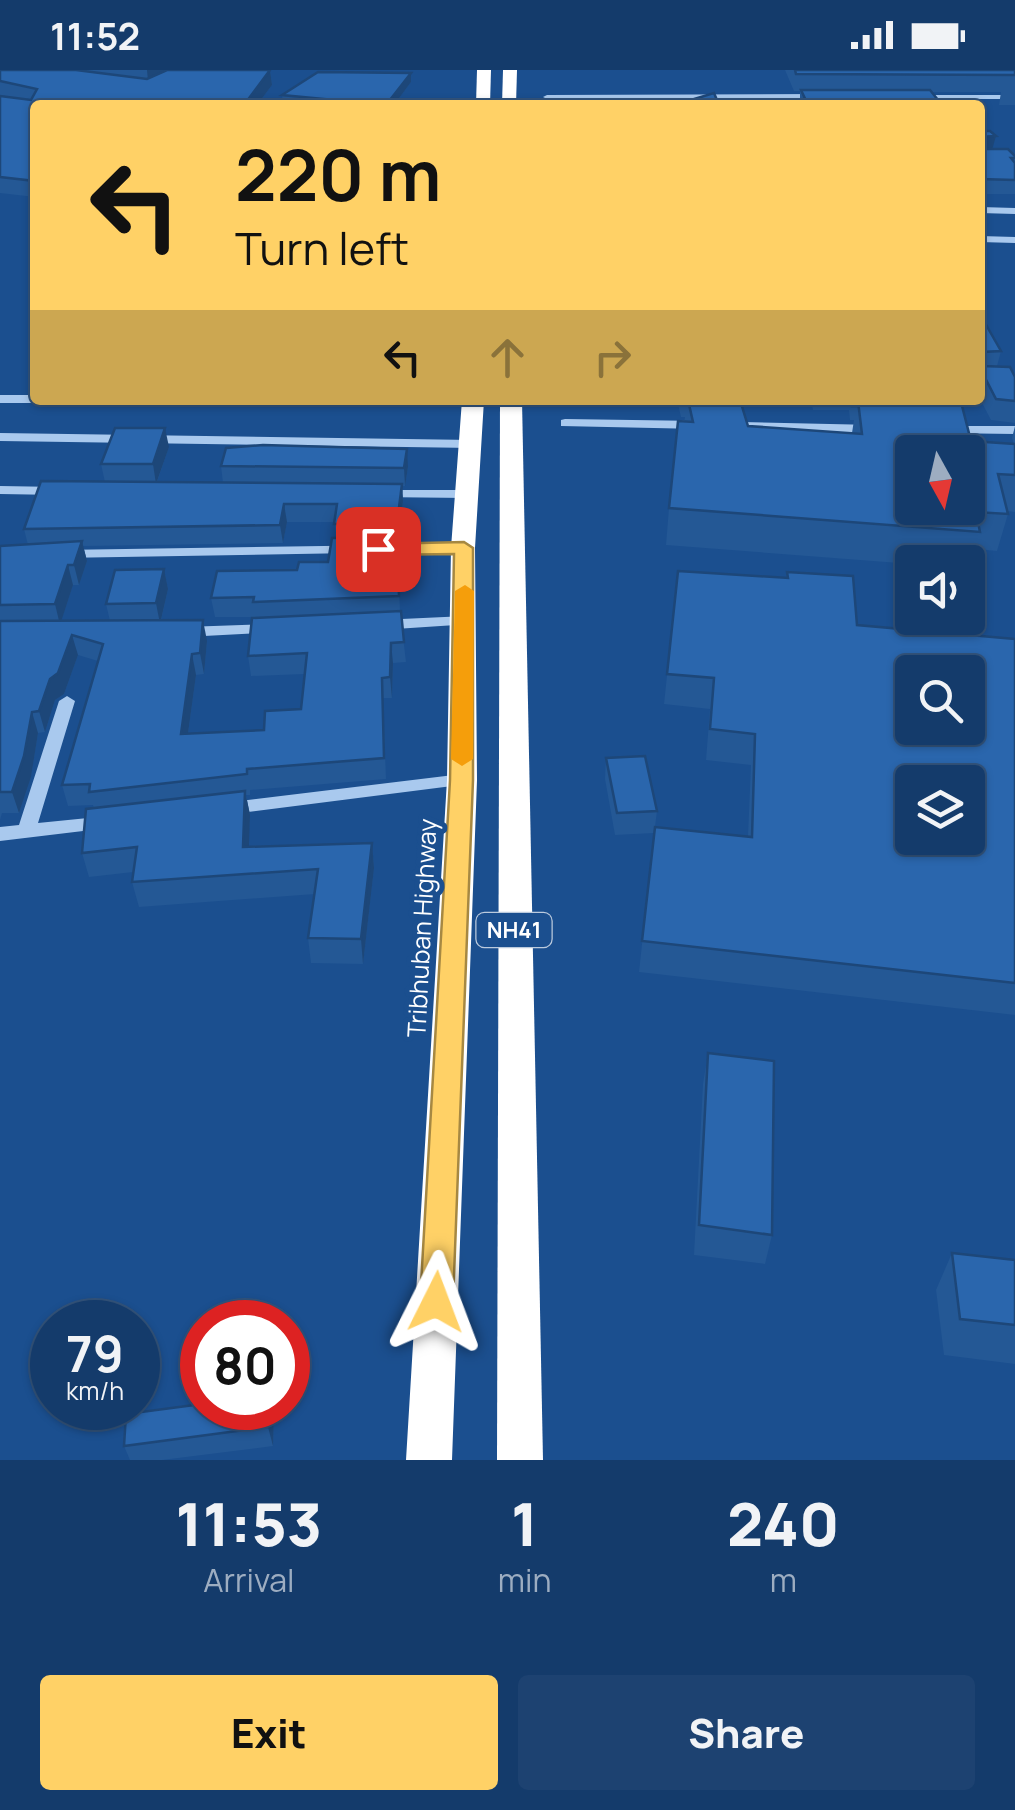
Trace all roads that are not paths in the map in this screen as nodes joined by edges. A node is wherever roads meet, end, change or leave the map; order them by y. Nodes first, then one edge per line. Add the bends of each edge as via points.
1 (484, 70) edge
2 (510, 70) edge
3 (831, 96) edge
4 (547, 97) dead end
5 (900, 97) edge
6 (1015, 97) edge
7 (483, 100) edge
8 (509, 100) edge
9 (985, 210) edge
10 (1015, 211) edge
11 (985, 240) edge
12 (1015, 240) edge
13 (0, 399) edge
14 (30, 399) edge
15 (473, 405) edge
16 (511, 405) edge
17 (564, 423) dead end
18 (889, 429) edge
19 (927, 430) edge
20 (1015, 430) edge
21 (0, 437) edge
22 (473, 444) junction
23 (0, 490) edge
24 (80, 491) edge
25 (358, 494) edge
26 (468, 494) junction
27 (464, 548) junction
28 (40, 554) edge
29 (466, 620) junction
30 (354, 626) edge
31 (294, 628) edge
32 (175, 632) edge
33 (67, 700) dead end
34 (462, 780) junction
35 (202, 811) edge
36 (124, 820) edge
37 (26, 831) junction
38 (0, 834) edge
39 (429, 1460) edge
40 (520, 1460) edge

1 - 7 highway
2 - 8 highway
3 - 4 street
5 - 6 street
9 - 10 street
11 - 12 street
13 - 14 street
15 - 22 highway, Tribhuban Highway / NH41
16 - 40 highway, NH41
17 - 18 street via 737,420
19 - 20 street
21 - 22 street
22 - 26 highway, Tribhuban Highway / NH41
23 - 24 street
25 - 26 street
26 - 27 highway, Tribhuban Highway / NH41
27 - 28 street
27 - 29 highway, Tribhuban Highway / NH41
29 - 30 street
29 - 34 highway, Tribhuban Highway / NH41
31 - 32 street
33 - 37 street
34 - 35 street
34 - 39 highway, Tribhuban Highway / NH41
36 - 37 street
37 - 38 street

